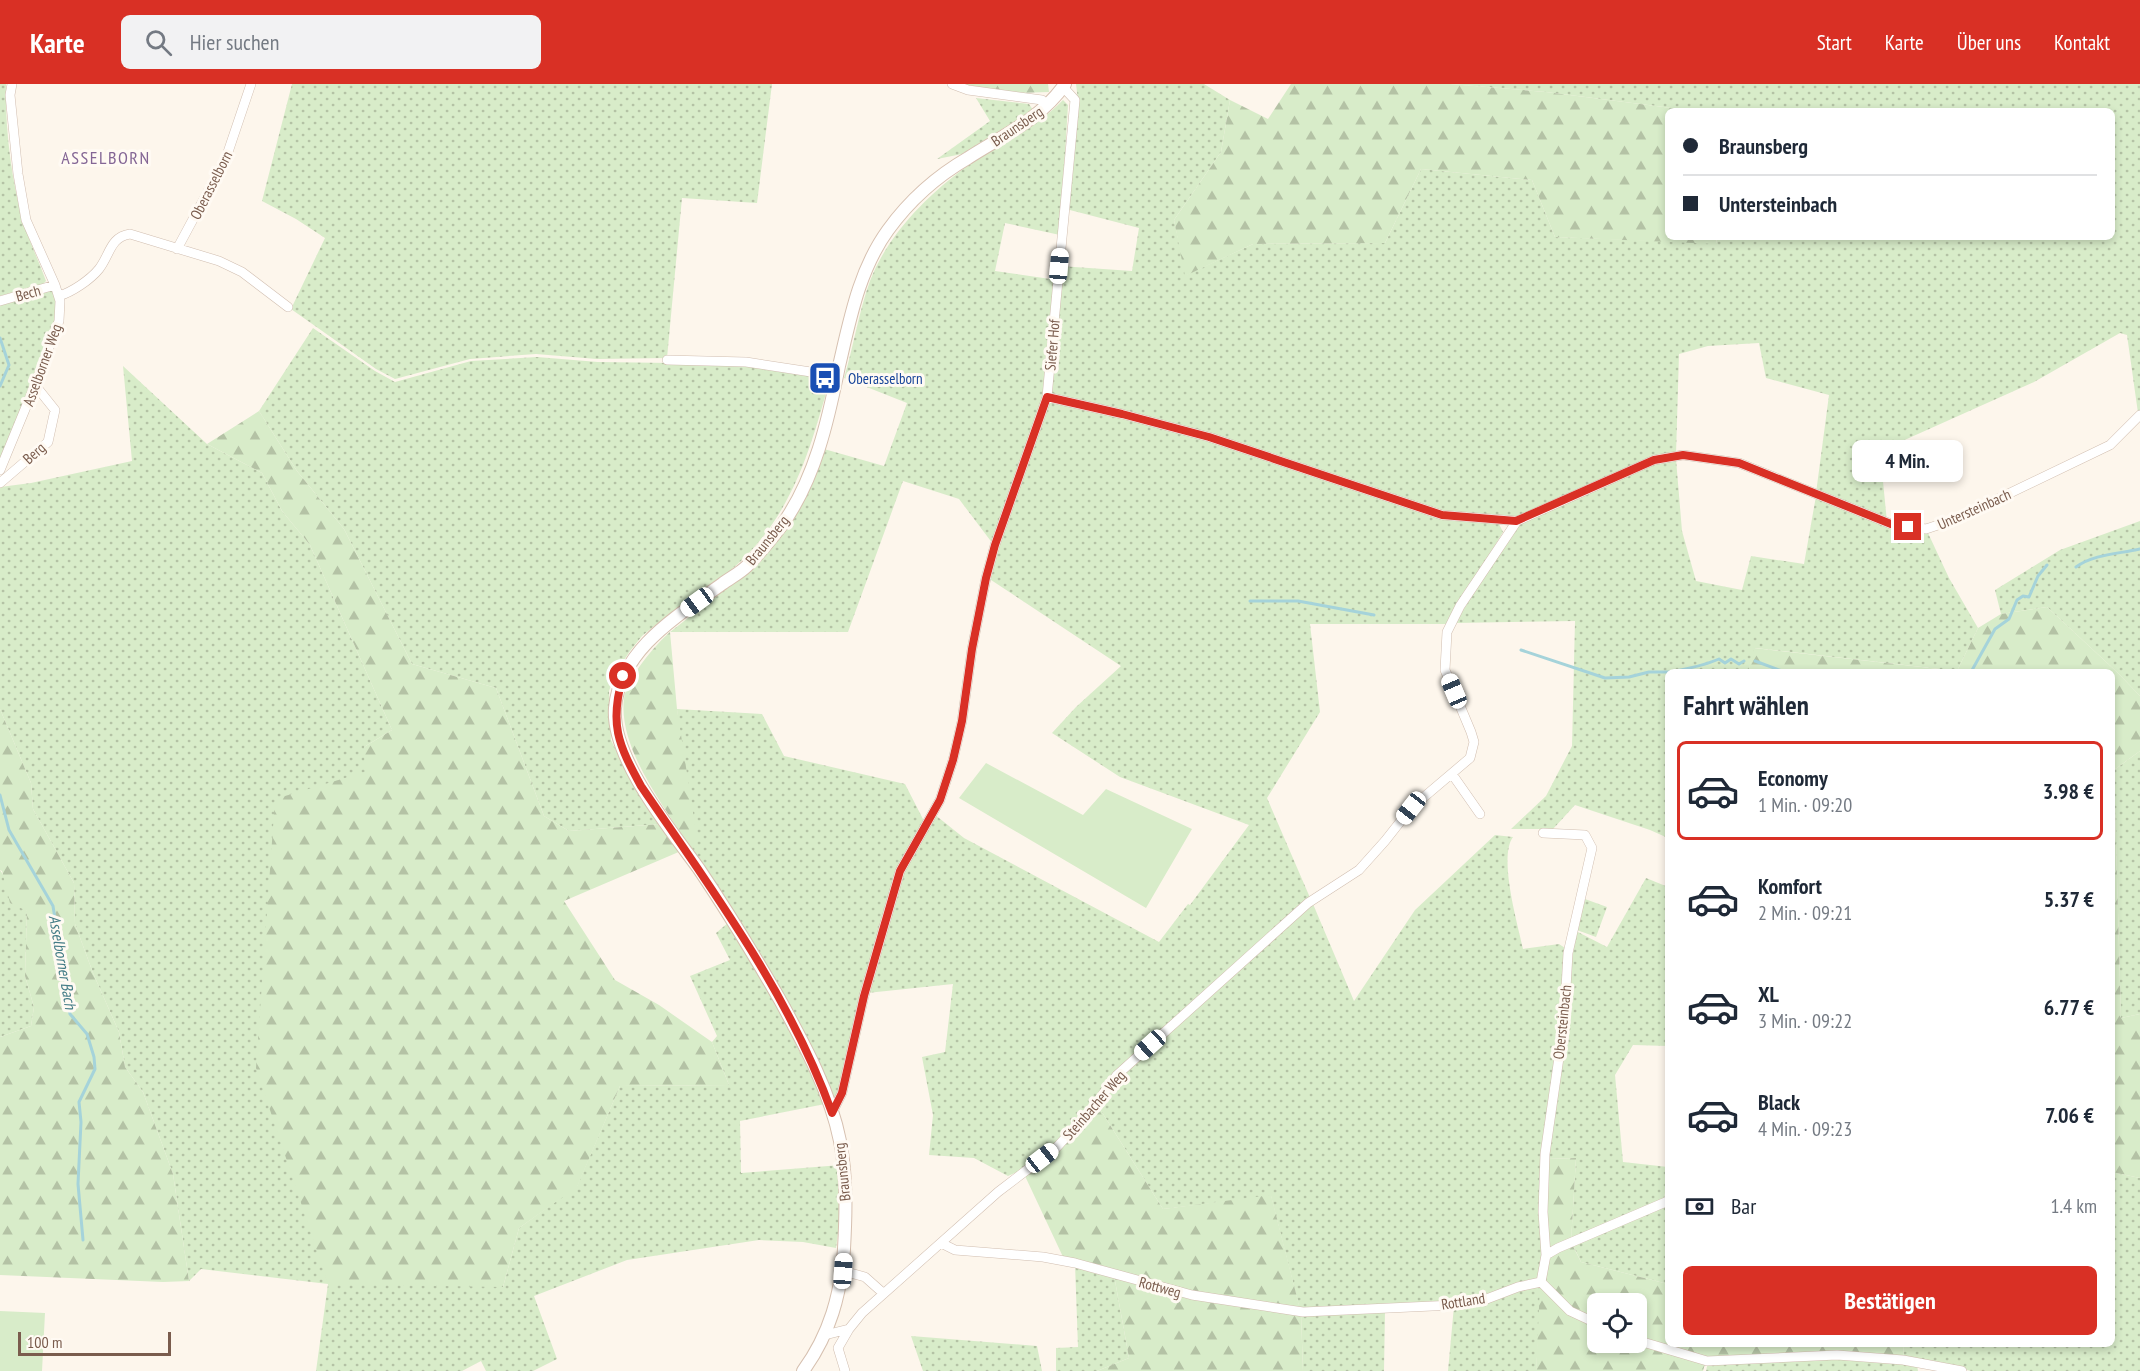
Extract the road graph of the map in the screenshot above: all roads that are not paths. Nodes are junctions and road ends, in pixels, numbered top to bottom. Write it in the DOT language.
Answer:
graph roads {
  1 [pos="12,84"];
  2 [pos="251,84"];
  3 [pos="952,84"];
  4 [pos="1064,86"];
  5 [pos="1047,106"];
  6 [pos="177,249"];
  7 [pos="55,285"];
  8 [pos="59,296"];
  9 [pos="0,301"];
  10 [pos="288,308"];
  11 [pos="667,360"];
  12 [pos="837,376"];
  13 [pos="35,385"];
  14 [pos="1047,397"];
  15 [pos="2140,415"];
  16 [pos="0,470"];
  17 [pos="0,483"];
  18 [pos="1516,521"];
  19 [pos="1452,774"];
  20 [pos="1480,814"];
  21 [pos="1543,832"];
  22 [pos="832,1113"];
  23 [pos="1665,1202"];
  24 [pos="941,1243"];
  25 [pos="1546,1256"];
  26 [pos="843,1271"];
  27 [pos="1541,1282"];
  28 [pos="883,1293"];
  29 [pos="1383,1309"];
  30 [pos="1587,1319"];
  31 [pos="849,1329"];
  32 [pos="825,1335"];
  33 [pos="1647,1343"];
  34 [pos="803,1371"];
  35 [pos="845,1371"];
  36 [pos="1962,1371"];
  1 -- 7 [label="street, Asselborner Weg"];
  2 -- 6 [label="street, Oberasselborn"];
  3 -- 5 [label="street"];
  4 -- 5 [label="main road, Braunsberg"];
  4 -- 14 [label="street, Siefer Hof"];
  5 -- 12 [label="main road, Braunsberg"];
  6 -- 8 [label="street"];
  6 -- 10 [label="street"];
  7 -- 8 [label="street, Asselborner Weg"];
  7 -- 9 [label="street, Bech"];
  8 -- 13 [label="street, Asselborner Weg"];
  11 -- 12 [label="street"];
  12 -- 22 [label="main road, Braunsberg"];
  13 -- 16 [label="street, Asselborner Weg"];
  13 -- 17 [label="street, Berg"];
  14 -- 18 [label="street"];
  14 -- 22 [label="street, Siefer Hof"];
  15 -- 18 [label="street, Untersteinbach"];
  18 -- 19 [label="street"];
  19 -- 20 [label="street"];
  19 -- 24 [label="street, Steinbacher Weg"];
  21 -- 25 [label="street, Obersteinbach"];
  22 -- 26 [label="main road, Braunsberg"];
  23 -- 25 [label="street"];
  24 -- 28 [label="street, Steinbacher Weg"];
  24 -- 29 [label="street, Rottweg"];
  25 -- 27 [label="street"];
  26 -- 28 [label="street"];
  26 -- 32 [label="main road, Braunsberg"];
  27 -- 29 [label="street, Rottland"];
  27 -- 30 [label="street"];
  28 -- 31 [label="street, Steinbacher Weg"];
  31 -- 32 [label="street"];
  31 -- 35 [label="street"];
  32 -- 34 [label="main road, Braunsberg"];
  33 -- 36 [label="street"];
}
